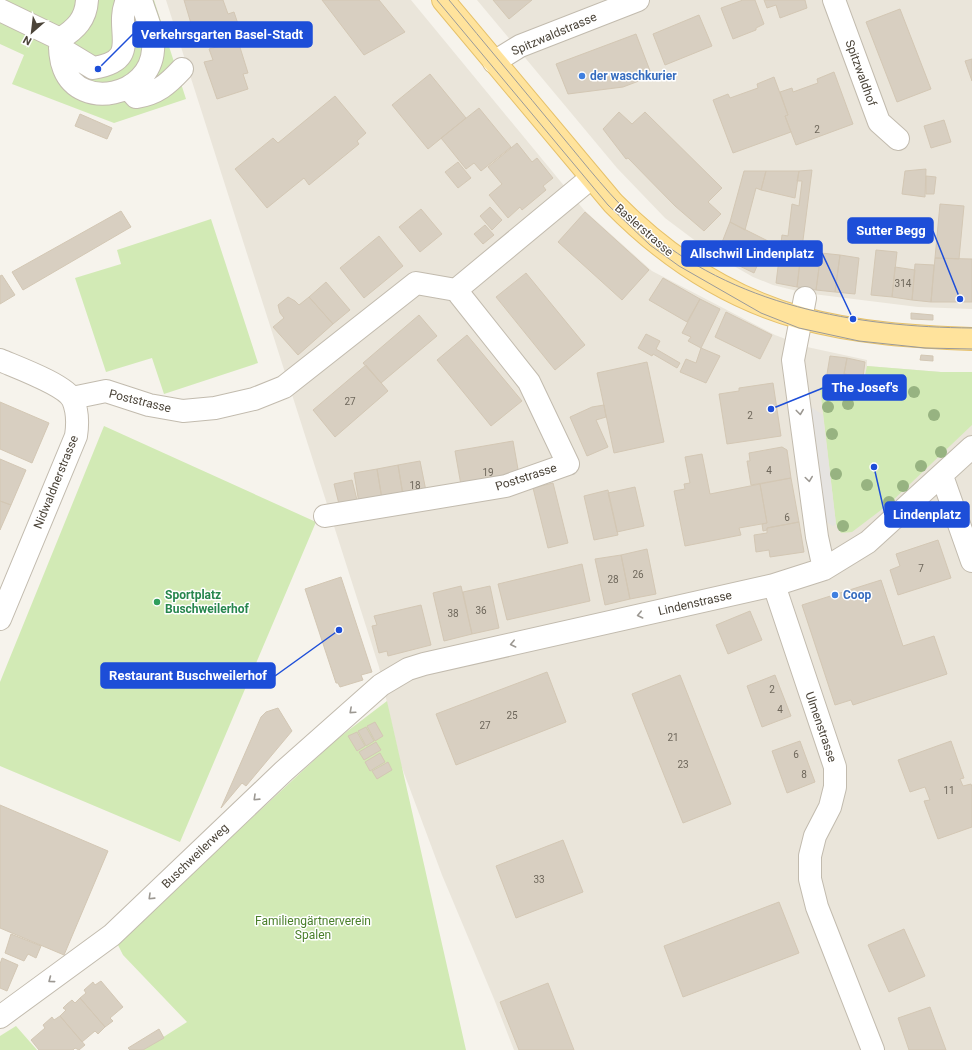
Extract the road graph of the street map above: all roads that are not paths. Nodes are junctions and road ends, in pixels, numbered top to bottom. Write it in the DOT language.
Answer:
graph roads {
  1 [pos="87,0"];
  2 [pos="127,0"];
  3 [pos="140,0"];
  4 [pos="443,0"];
  5 [pos="638,0"];
  6 [pos="834,0"];
  7 [pos="0,10"];
  8 [pos="60,43"];
  9 [pos="494,62"];
  10 [pos="182,69"];
  11 [pos="128,88"];
  12 [pos="898,139"];
  13 [pos="591,178"];
  14 [pos="456,290"];
  15 [pos="803,308"];
  16 [pos="972,338"];
  17 [pos="0,360"];
  18 [pos="72,398"];
  19 [pos="972,447"];
  20 [pos="942,476"];
  21 [pos="325,516"];
  22 [pos="972,561"];
  23 [pos="824,569"];
  24 [pos="774,585"];
  25 [pos="0,619"];
  26 [pos="381,685"];
  27 [pos="0,1017"];
  28 [pos="873,1050"];
  1 -- 8 [label="street"];
  2 -- 8 [label="street"];
  3 -- 11 [label="street"];
  4 -- 9 [label="main road, Baslerstrasse"];
  5 -- 9 [label="street, Spitzwaldstrasse"];
  6 -- 12 [label="street, Spitzwaldhof"];
  7 -- 8 [label="street"];
  8 -- 11 [label="street"];
  9 -- 13 [label="main road, Baslerstrasse"];
  10 -- 11 [label="street"];
  13 -- 14 [label="street"];
  13 -- 15 [label="main road, Baslerstrasse"];
  14 -- 18 [label="street, Poststrasse"];
  14 -- 21 [label="street, Poststrasse"];
  15 -- 16 [label="main road, Baslerstrasse"];
  15 -- 23 [label="street, one-way"];
  17 -- 18 [label="street"];
  18 -- 25 [label="street, Nidwaldnerstrasse"];
  19 -- 20 [label="street, Lindenstrasse"];
  20 -- 22 [label="street"];
  20 -- 23 [label="street, Lindenstrasse"];
  23 -- 24 [label="street, Lindenstrasse"];
  24 -- 26 [label="street, Lindenstrasse, one-way"];
  24 -- 28 [label="street, Ulmenstrasse"];
  26 -- 27 [label="street, Buschweilerweg, one-way"];
}
